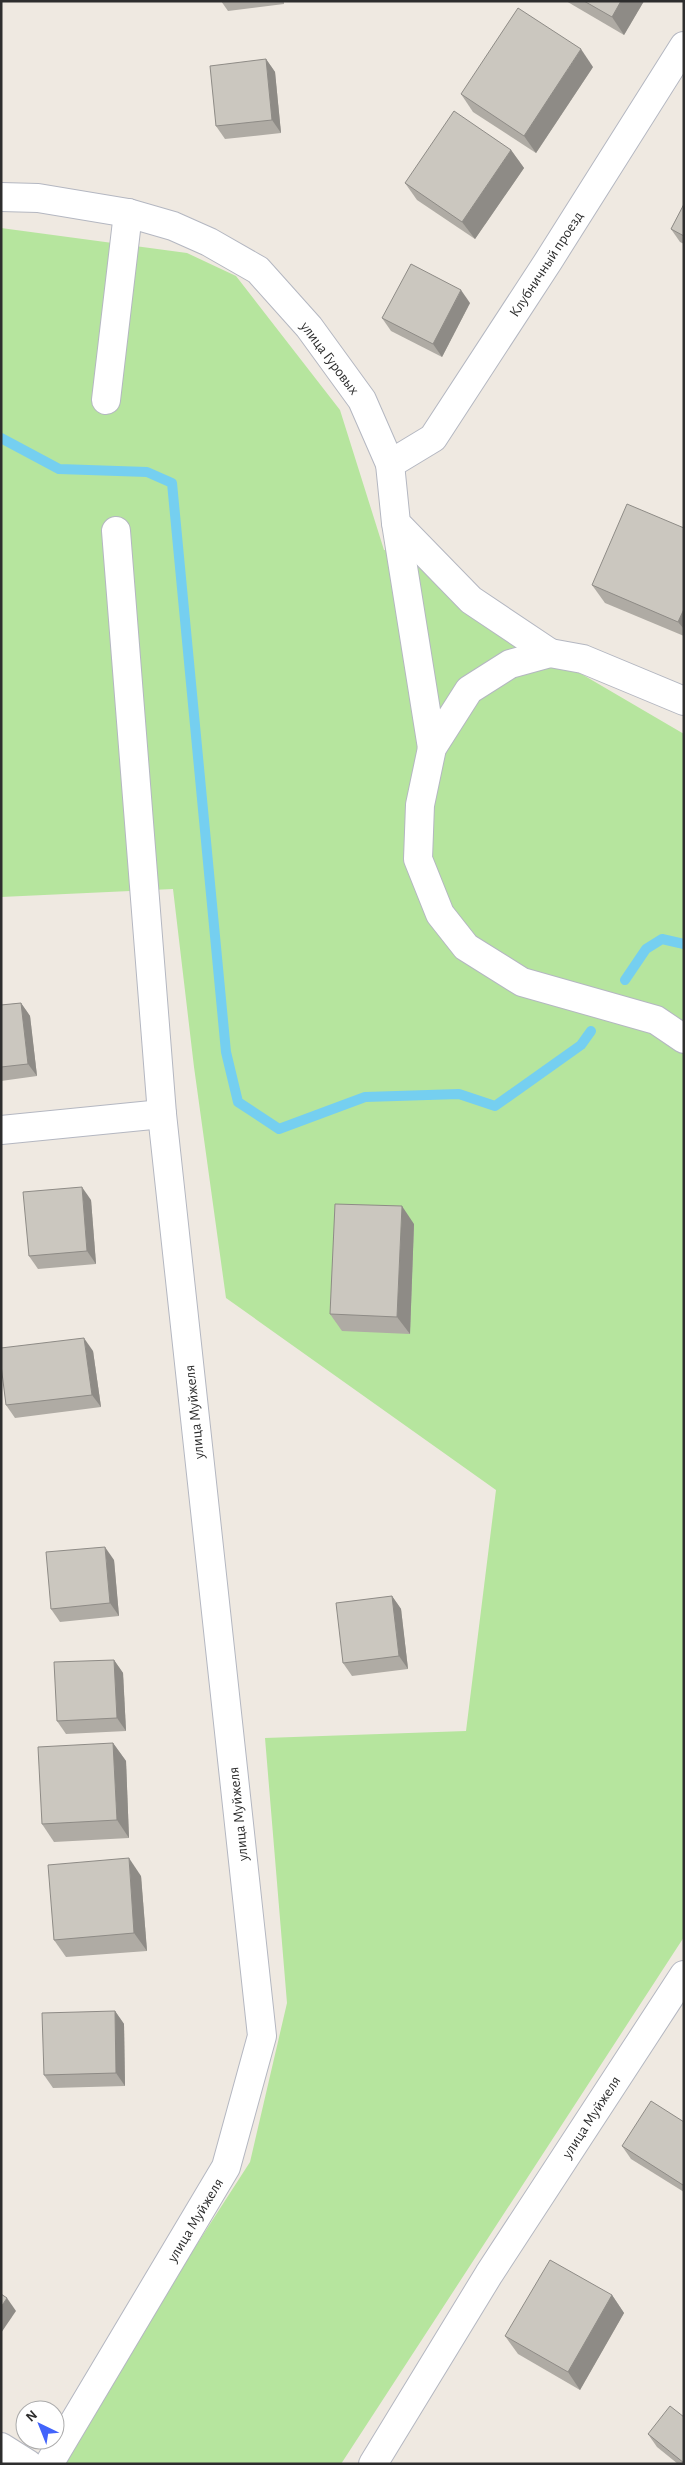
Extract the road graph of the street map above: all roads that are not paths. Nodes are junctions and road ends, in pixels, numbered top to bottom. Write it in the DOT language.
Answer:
graph roads {
  1 [pos="684,46"];
  2 [pos="1,197"];
  3 [pos="128,213"];
  4 [pos="106,400"];
  5 [pos="390,464"];
  6 [pos="396,523"];
  7 [pos="116,531"];
  8 [pos="550,653"];
  9 [pos="684,701"];
  10 [pos="432,748"];
  11 [pos="684,1039"];
  12 [pos="162,1114"];
  13 [pos="1,1130"];
  14 [pos="684,1975"];
  15 [pos="1,2447"];
  16 [pos="28,2464"];
  17 [pos="49,2464"];
  18 [pos="373,2464"];
  1 -- 5 [label="street, Клубничный проезд"];
  2 -- 3 [label="street, улица Гуровых"];
  3 -- 4 [label="street"];
  3 -- 5 [label="street, улица Гуровых"];
  5 -- 6 [label="street, улица Гуровых"];
  6 -- 8 [label="street"];
  6 -- 10 [label="street, улица Гуровых"];
  7 -- 12 [label="street, улица Муйжеля"];
  8 -- 9 [label="street"];
  8 -- 10 [label="street"];
  10 -- 11 [label="street"];
  12 -- 13 [label="street"];
  12 -- 17 [label="street, улица Муйжеля"];
  14 -- 18 [label="street, улица Муйжеля"];
  15 -- 16 [label="street"];
}
